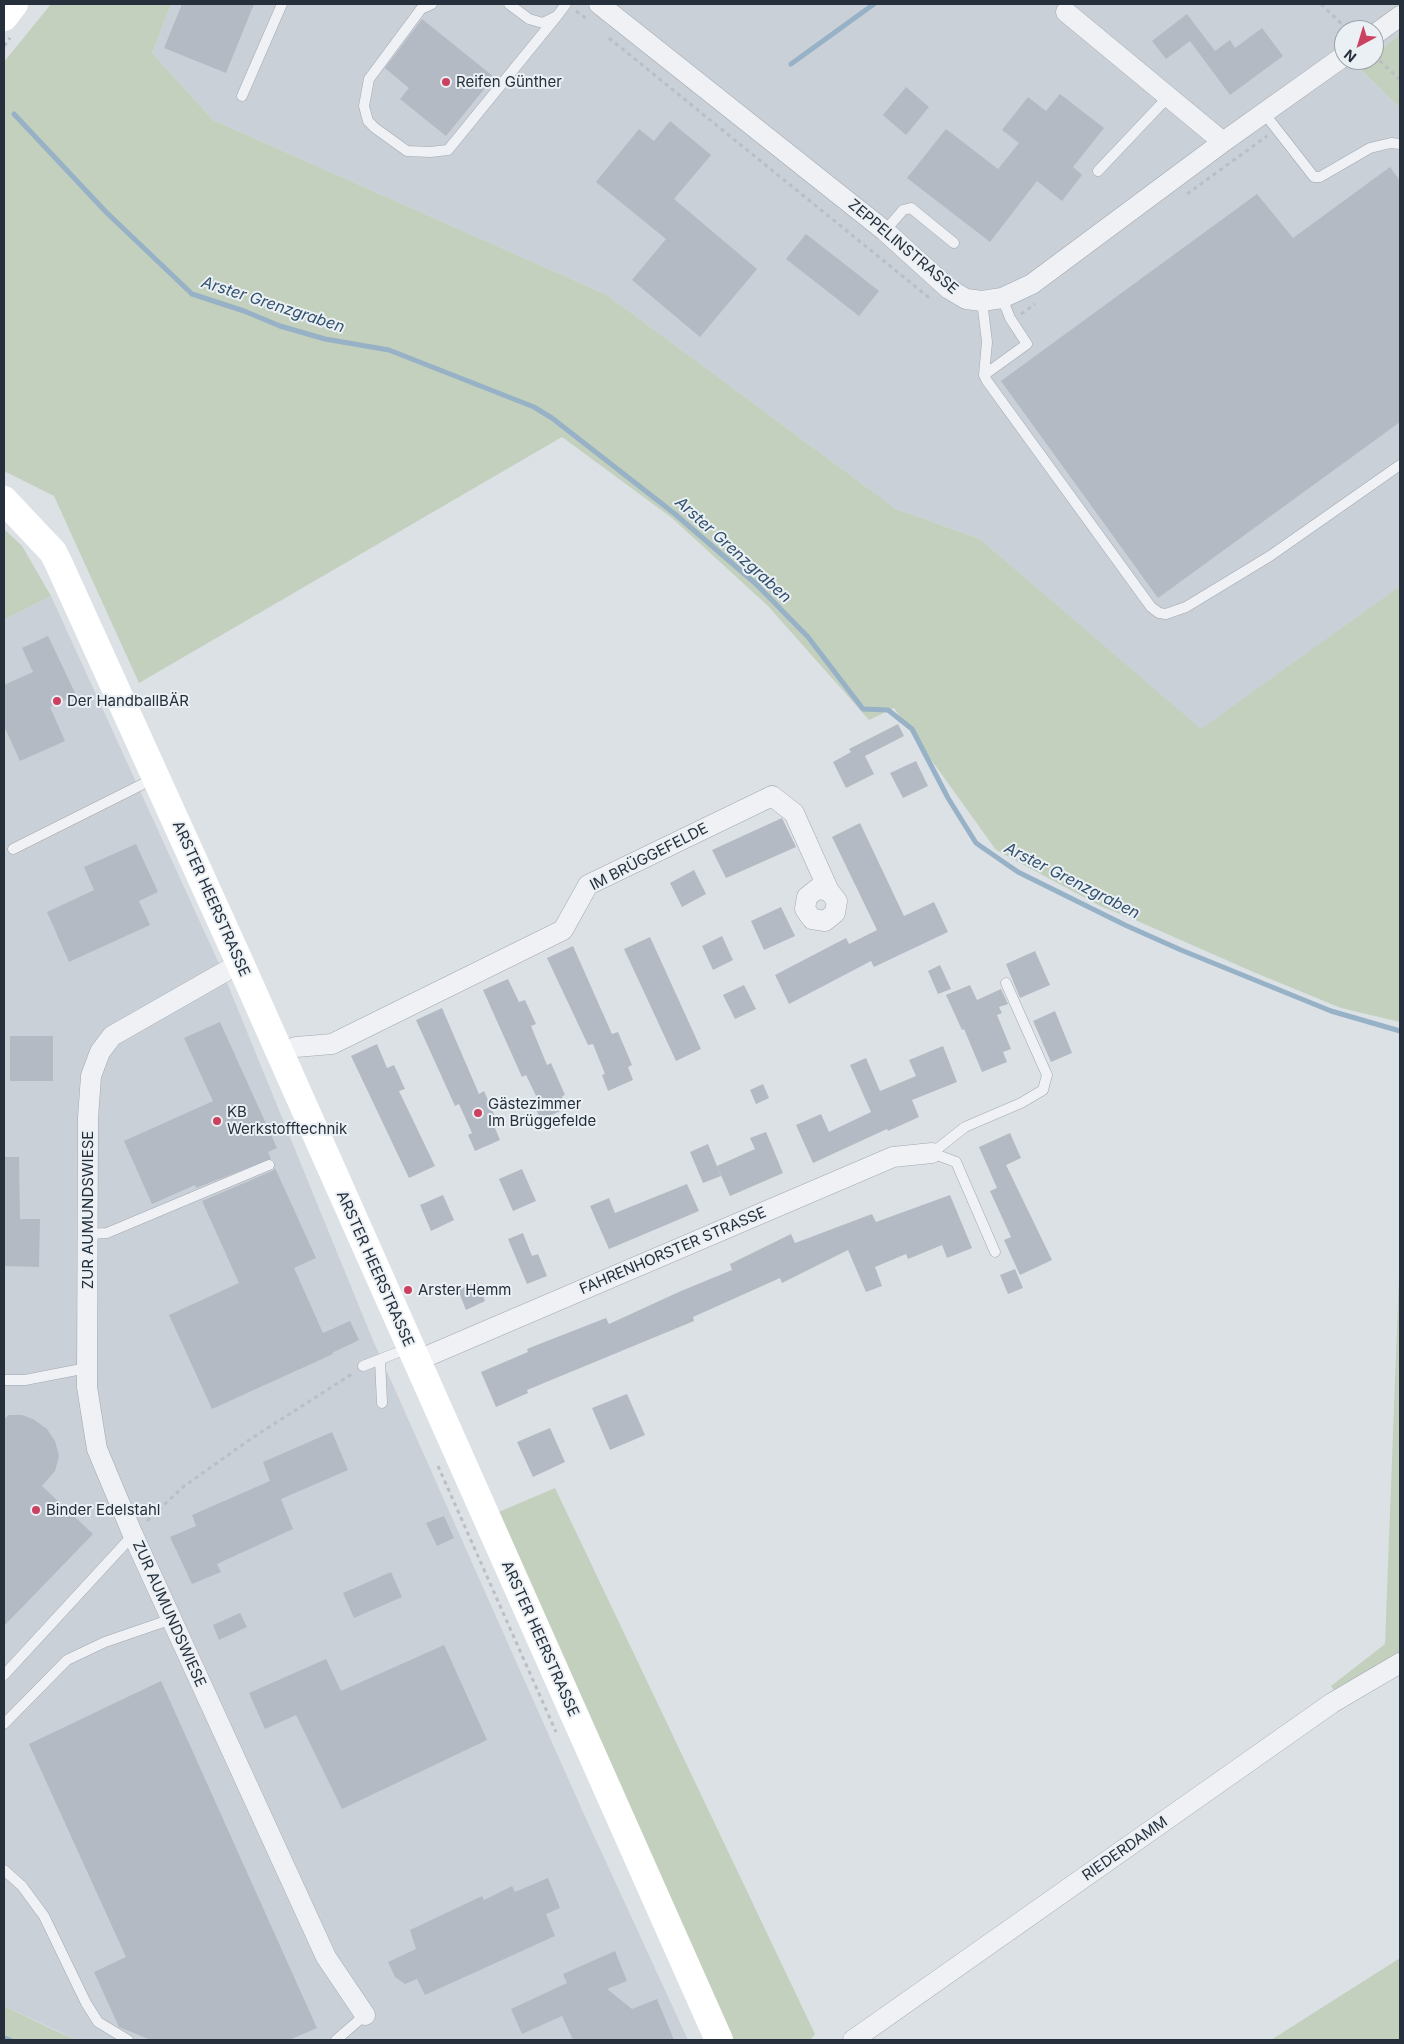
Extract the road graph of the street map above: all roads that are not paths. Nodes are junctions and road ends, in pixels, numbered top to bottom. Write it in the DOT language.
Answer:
graph roads {
  1 [pos="14,4"];
  2 [pos="282,4"];
  3 [pos="432,4"];
  4 [pos="509,4"];
  5 [pos="566,4"];
  6 [pos="599,4"];
  7 [pos="1066,12"];
  8 [pos="557,16"];
  9 [pos="1400,16"];
  10 [pos="4,17"];
  11 [pos="1384,28"];
  12 [pos="1334,65"];
  13 [pos="242,96"];
  14 [pos="1168,97"];
  15 [pos="1270,121"];
  16 [pos="1223,142"];
  17 [pos="1400,144"];
  18 [pos="1098,172"];
  19 [pos="885,231"];
  20 [pos="954,243"];
  21 [pos="1002,298"];
  22 [pos="982,302"];
  23 [pos="984,375"];
  24 [pos="1400,465"];
  25 [pos="7,505"];
  26 [pos="156,778"];
  27 [pos="13,850"];
  28 [pos="829,891"];
  29 [pos="240,963"];
  30 [pos="1006,982"];
  31 [pos="279,1053"];
  32 [pos="932,1153"];
  33 [pos="269,1165"];
  34 [pos="88,1234"];
  35 [pos="995,1252"];
  36 [pos="413,1354"];
  37 [pos="380,1360"];
  38 [pos="364,1366"];
  39 [pos="87,1368"];
  40 [pos="4,1380"];
  41 [pos="382,1402"];
  42 [pos="133,1535"];
  43 [pos="172,1619"];
  44 [pos="1400,1663"];
  45 [pos="4,1675"];
  46 [pos="4,1724"];
  47 [pos="4,1870"];
  48 [pos="365,2015"];
  49 [pos="128,2040"];
  50 [pos="336,2040"];
  51 [pos="719,2040"];
  52 [pos="853,2040"];
  1 -- 10 [label="street"];
  2 -- 13 [label="lane"];
  3 -- 8 [label="lane"];
  4 -- 8 [label="lane"];
  5 -- 8 [label="lane"];
  6 -- 19 [label="street, ZEPPELINSTRASSE"];
  7 -- 14 [label="street"];
  9 -- 11 [label="street"];
  12 -- 15 [label="street"];
  14 -- 16 [label="street"];
  14 -- 18 [label="lane"];
  15 -- 16 [label="street"];
  15 -- 17 [label="lane"];
  16 -- 21 [label="street"];
  19 -- 20 [label="lane"];
  19 -- 22 [label="street, ZEPPELINSTRASSE"];
  21 -- 22 [label="street"];
  21 -- 23 [label="lane"];
  22 -- 23 [label="lane"];
  23 -- 24 [label="lane"];
  25 -- 26 [label="street, ARSTER HEERSTRASSE"];
  26 -- 27 [label="lane"];
  26 -- 29 [label="street, ARSTER HEERSTRASSE"];
  28 -- 31 [label="street, IM BRÜGGEFELDE"];
  29 -- 31 [label="street, ARSTER HEERSTRASSE"];
  29 -- 34 [label="street, ZUR AUMUNDSWIESE"];
  30 -- 32 [label="lane"];
  31 -- 36 [label="street, ARSTER HEERSTRASSE"];
  32 -- 35 [label="lane"];
  32 -- 36 [label="street, FAHRENHORSTER STRASSE"];
  33 -- 34 [label="lane"];
  34 -- 39 [label="street, ZUR AUMUNDSWIESE"];
  36 -- 37 [label="lane"];
  36 -- 51 [label="street, ARSTER HEERSTRASSE"];
  37 -- 38 [label="lane"];
  37 -- 41 [label="lane"];
  39 -- 40 [label="lane"];
  39 -- 42 [label="street, ZUR AUMUNDSWIESE"];
  42 -- 43 [label="street, ZUR AUMUNDSWIESE"];
  42 -- 45 [label="lane"];
  43 -- 46 [label="lane"];
  43 -- 48 [label="street, ZUR AUMUNDSWIESE"];
  44 -- 52 [label="street, RIEDERDAMM"];
  47 -- 49 [label="lane"];
  48 -- 50 [label="lane"];
}
